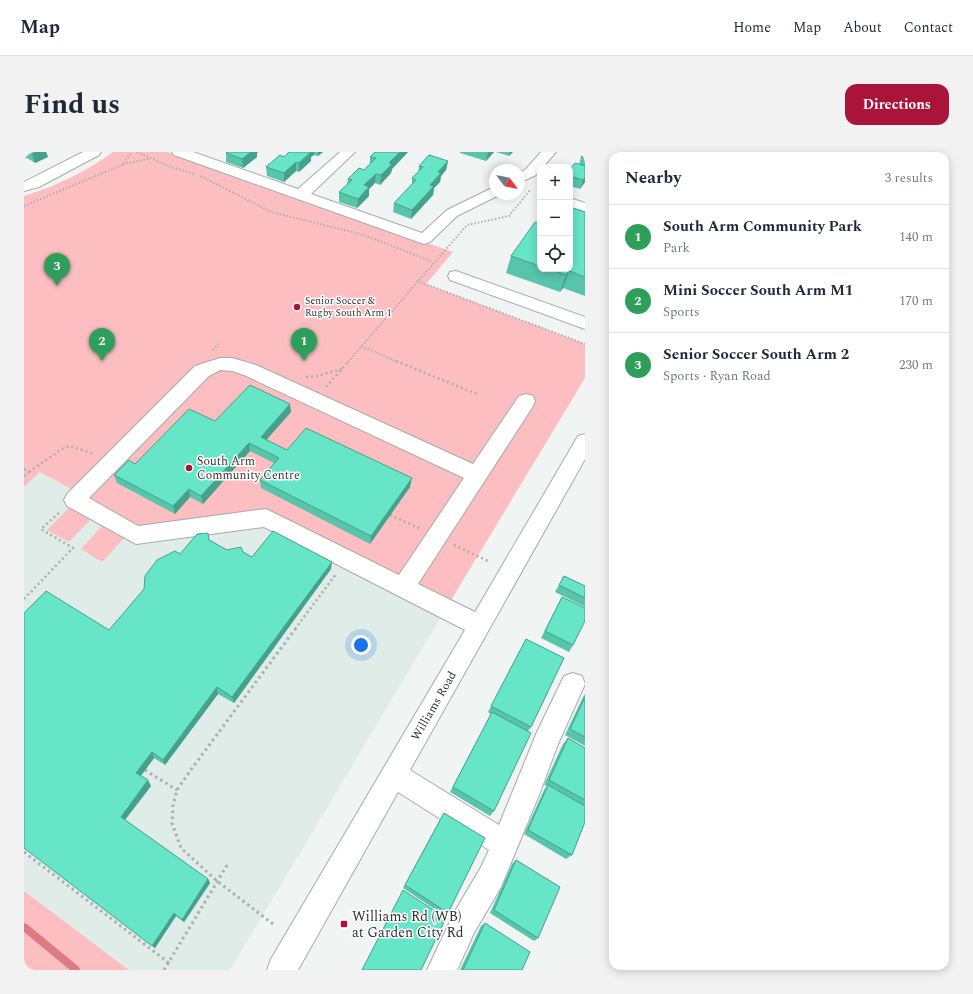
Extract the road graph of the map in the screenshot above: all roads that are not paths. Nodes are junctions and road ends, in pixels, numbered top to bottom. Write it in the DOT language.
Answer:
graph roads {
  1 [pos="94,152"];
  2 [pos="179,152"];
  3 [pos="348,152"];
  4 [pos="549,152"];
  5 [pos="199,155"];
  6 [pos="525,176"];
  7 [pos="24,187"];
  8 [pos="301,195"];
  9 [pos="489,195"];
  10 [pos="573,204"];
  11 [pos="585,208"];
  12 [pos="456,276"];
  13 [pos="585,323"];
  14 [pos="526,401"];
  15 [pos="585,441"];
  16 [pos="477,475"];
  17 [pos="403,588"];
  18 [pos="480,626"];
  19 [pos="573,684"];
  20 [pos="394,776"];
  21 [pos="505,844"];
  22 [pos="282,970"];
  23 [pos="442,970"];
  1 -- 7 [label="street"];
  2 -- 5 [label="street"];
  3 -- 8 [label="street"];
  4 -- 6 [label="street"];
  5 -- 8 [label="street"];
  8 -- 9 [label="street"];
  10 -- 11 [label="street"];
  12 -- 13 [label="street"];
  14 -- 16 [label="street"];
  15 -- 18 [label="street, Williams Road"];
  16 -- 17 [label="street"];
  16 -- 17 [label="street"];
  17 -- 18 [label="street"];
  18 -- 20 [label="street, Williams Road"];
  19 -- 21 [label="street"];
  20 -- 21 [label="street"];
  20 -- 22 [label="street, Williams Road"];
  21 -- 23 [label="street"];
}
